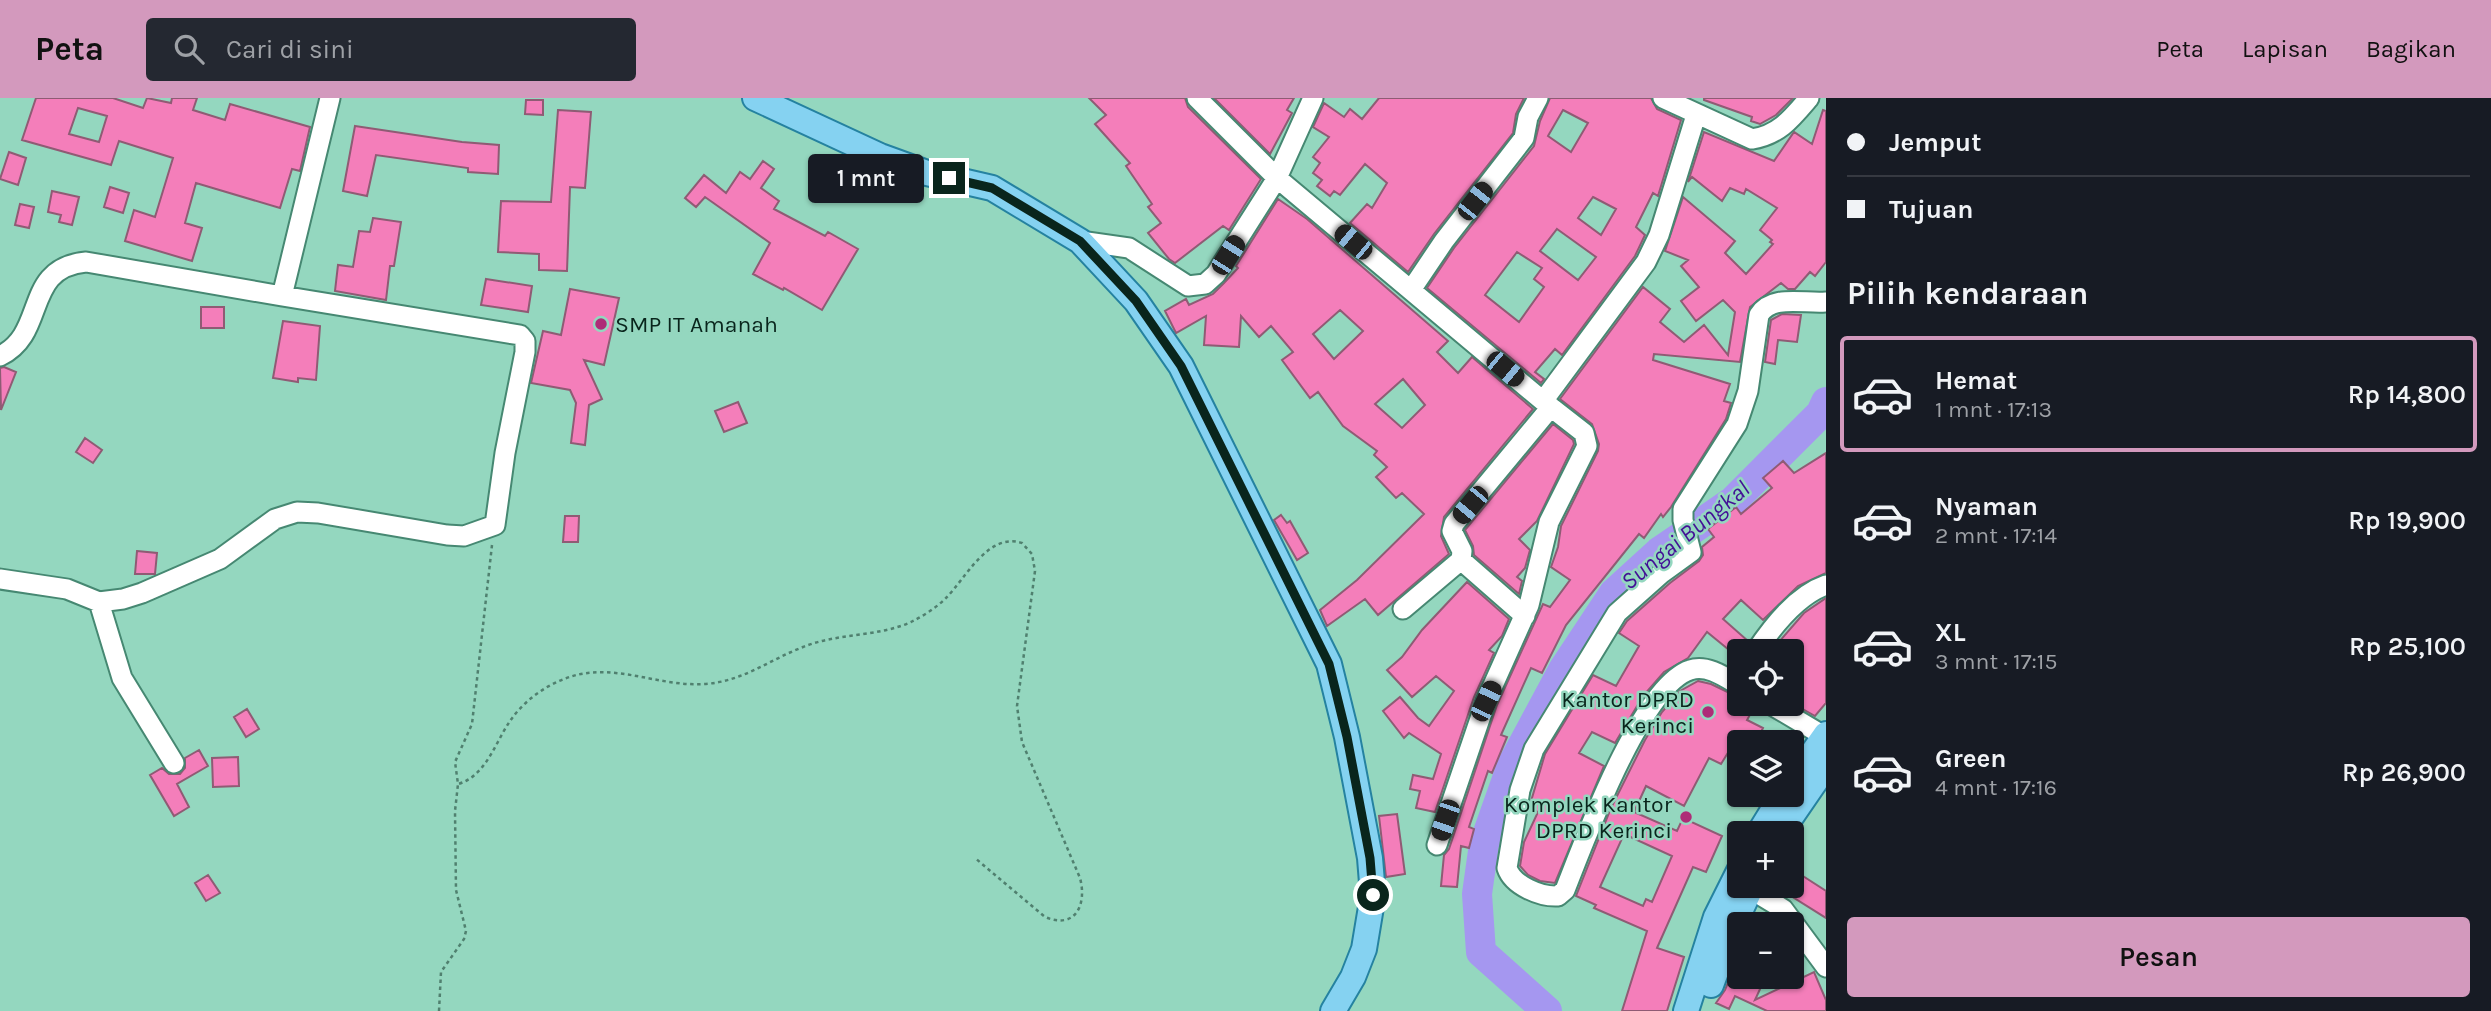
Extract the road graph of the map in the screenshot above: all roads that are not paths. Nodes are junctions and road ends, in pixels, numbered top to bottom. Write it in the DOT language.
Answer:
graph roads {
  1 [pos="330,98"];
  2 [pos="755,98"];
  3 [pos="1197,98"];
  4 [pos="1313,98"];
  5 [pos="1538,98"];
  6 [pos="1663,98"];
  7 [pos="1809,98"];
  8 [pos="1696,115"];
  9 [pos="1277,178"];
  10 [pos="1080,241"];
  11 [pos="1411,290"];
  12 [pos="282,296"];
  13 [pos="1826,302"];
  14 [pos="0,356"];
  15 [pos="1547,404"];
  16 [pos="1461,560"];
  17 [pos="0,579"];
  18 [pos="1826,585"];
  19 [pos="99,602"];
  20 [pos="1402,609"];
  21 [pos="1525,616"];
  22 [pos="1764,639"];
  23 [pos="1727,677"];
  24 [pos="1791,716"];
  25 [pos="1825,735"];
  26 [pos="174,763"];
  27 [pos="1804,765"];
  28 [pos="1826,765"];
  29 [pos="1777,821"];
  30 [pos="1437,845"];
  31 [pos="1733,898"];
  32 [pos="1742,898"];
  33 [pos="1769,898"];
  34 [pos="1826,967"];
  35 [pos="1333,1011"];
  36 [pos="1686,1011"];
  37 [pos="1703,1011"];
  1 -- 12 [label="street"];
  2 -- 10 [label="main road"];
  3 -- 9 [label="street"];
  4 -- 9 [label="street"];
  5 -- 11 [label="street"];
  6 -- 8 [label="street"];
  7 -- 8 [label="street"];
  8 -- 15 [label="street"];
  9 -- 10 [label="street"];
  9 -- 11 [label="street"];
  10 -- 35 [label="main road"];
  11 -- 15 [label="street"];
  12 -- 14 [label="street"];
  12 -- 19 [label="street"];
  13 -- 23 [label="street"];
  15 -- 16 [label="street"];
  15 -- 21 [label="street"];
  16 -- 20 [label="street"];
  16 -- 21 [label="street"];
  17 -- 19 [label="street"];
  18 -- 22 [label="street"];
  19 -- 26 [label="street"];
  21 -- 30 [label="street"];
  24 -- 25 [label="street"];
  25 -- 27 [label="main road"];
  28 -- 29 [label="main road"];
  31 -- 36 [label="main road"];
  32 -- 37 [label="main road"];
  33 -- 34 [label="street"];
}
